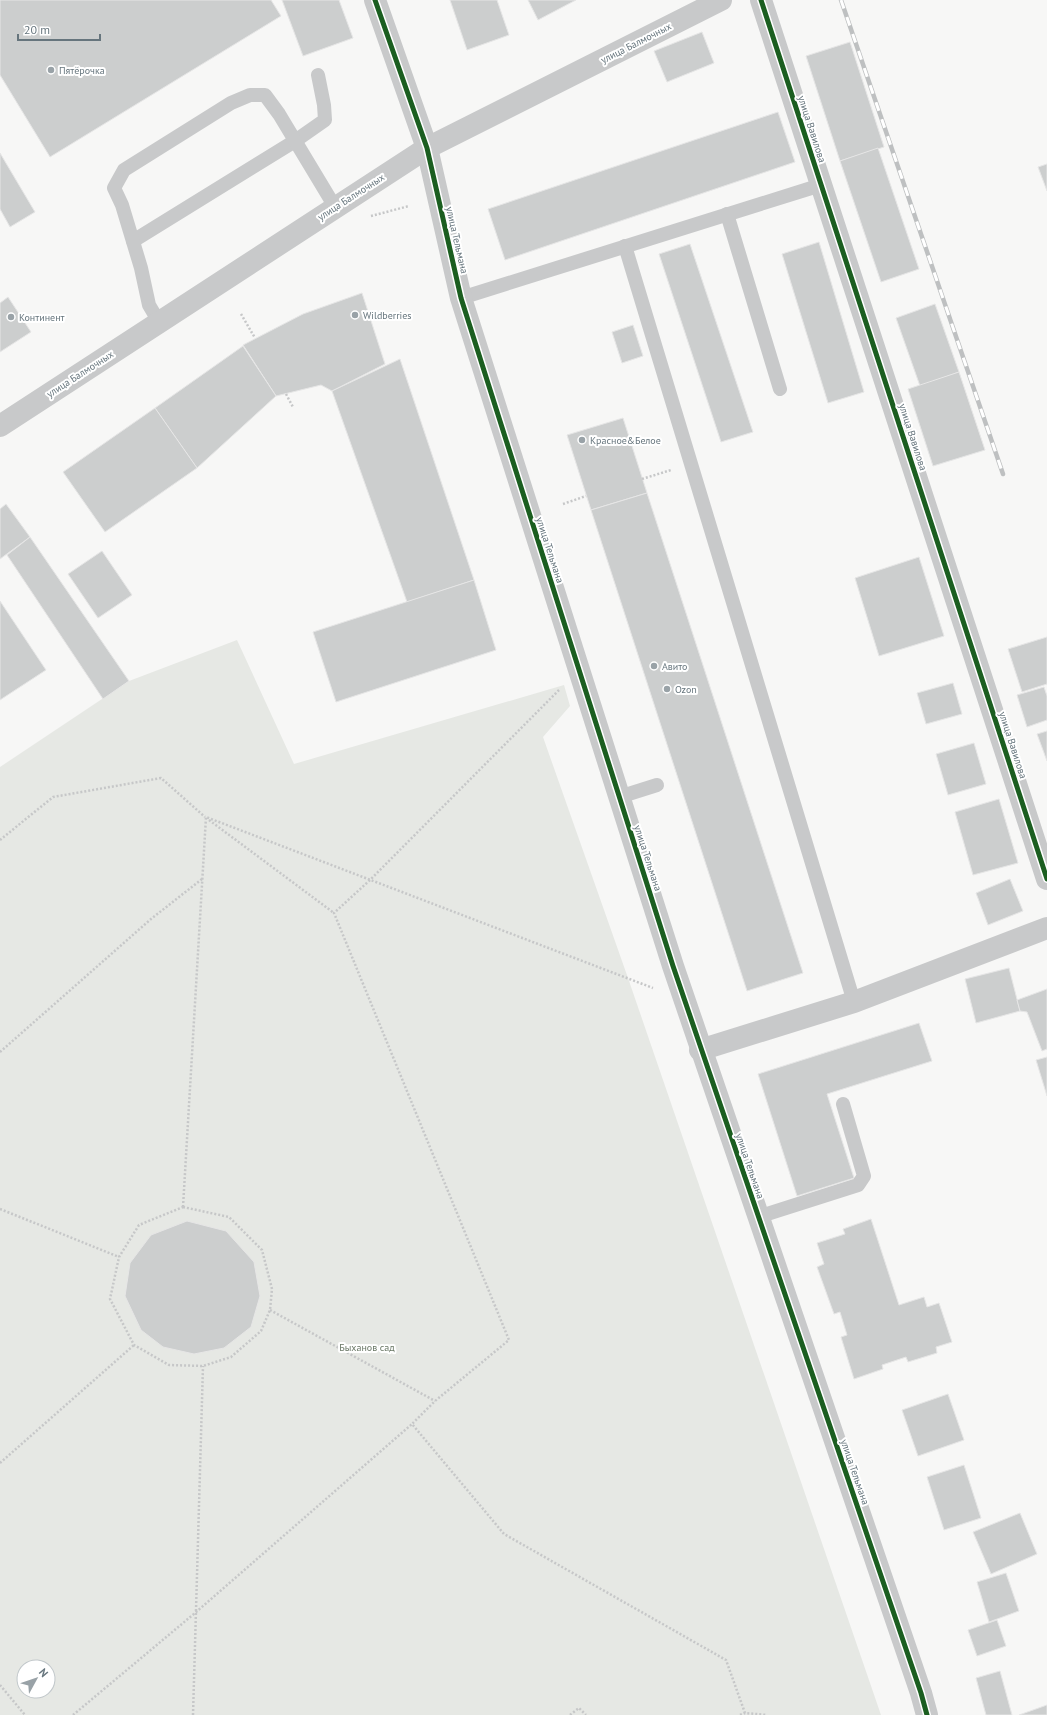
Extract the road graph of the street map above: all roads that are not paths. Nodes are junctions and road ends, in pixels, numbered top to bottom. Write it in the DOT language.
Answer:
graph roads {
  1 [pos="375,0"];
  2 [pos="721,0"];
  3 [pos="761,0"];
  4 [pos="318,75"];
  5 [pos="295,141"];
  6 [pos="427,148"];
  7 [pos="821,185"];
  8 [pos="335,208"];
  9 [pos="727,214"];
  10 [pos="133,241"];
  11 [pos="625,246"];
  12 [pos="461,298"];
  13 [pos="159,322"];
  14 [pos="780,389"];
  15 [pos="0,426"];
  16 [pos="657,785"];
  17 [pos="619,797"];
  18 [pos="1047,879"];
  19 [pos="1047,928"];
  20 [pos="854,1002"];
  21 [pos="700,1050"];
  22 [pos="843,1104"];
  23 [pos="758,1217"];
  24 [pos="927,1715"];
  1 -- 6 [label="street, улица Тельмана"];
  2 -- 6 [label="street, улица Балмочных"];
  3 -- 7 [label="street, улица Вавилова"];
  4 -- 5 [label="lane"];
  5 -- 8 [label="lane"];
  5 -- 10 [label="lane"];
  5 -- 10 [label="lane"];
  6 -- 8 [label="street, улица Балмочных"];
  6 -- 12 [label="street, улица Тельмана"];
  7 -- 9 [label="lane"];
  7 -- 18 [label="street, улица Вавилова"];
  8 -- 13 [label="street, улица Балмочных"];
  9 -- 11 [label="lane"];
  9 -- 14 [label="lane"];
  10 -- 13 [label="lane"];
  11 -- 12 [label="lane"];
  11 -- 20 [label="lane"];
  12 -- 17 [label="street, улица Тельмана"];
  13 -- 15 [label="street, улица Балмочных"];
  16 -- 17 [label="lane"];
  17 -- 21 [label="street, улица Тельмана"];
  19 -- 20 [label="street"];
  20 -- 21 [label="street"];
  21 -- 23 [label="street, улица Тельмана"];
  22 -- 23 [label="lane"];
  23 -- 24 [label="street, улица Тельмана"];
}
